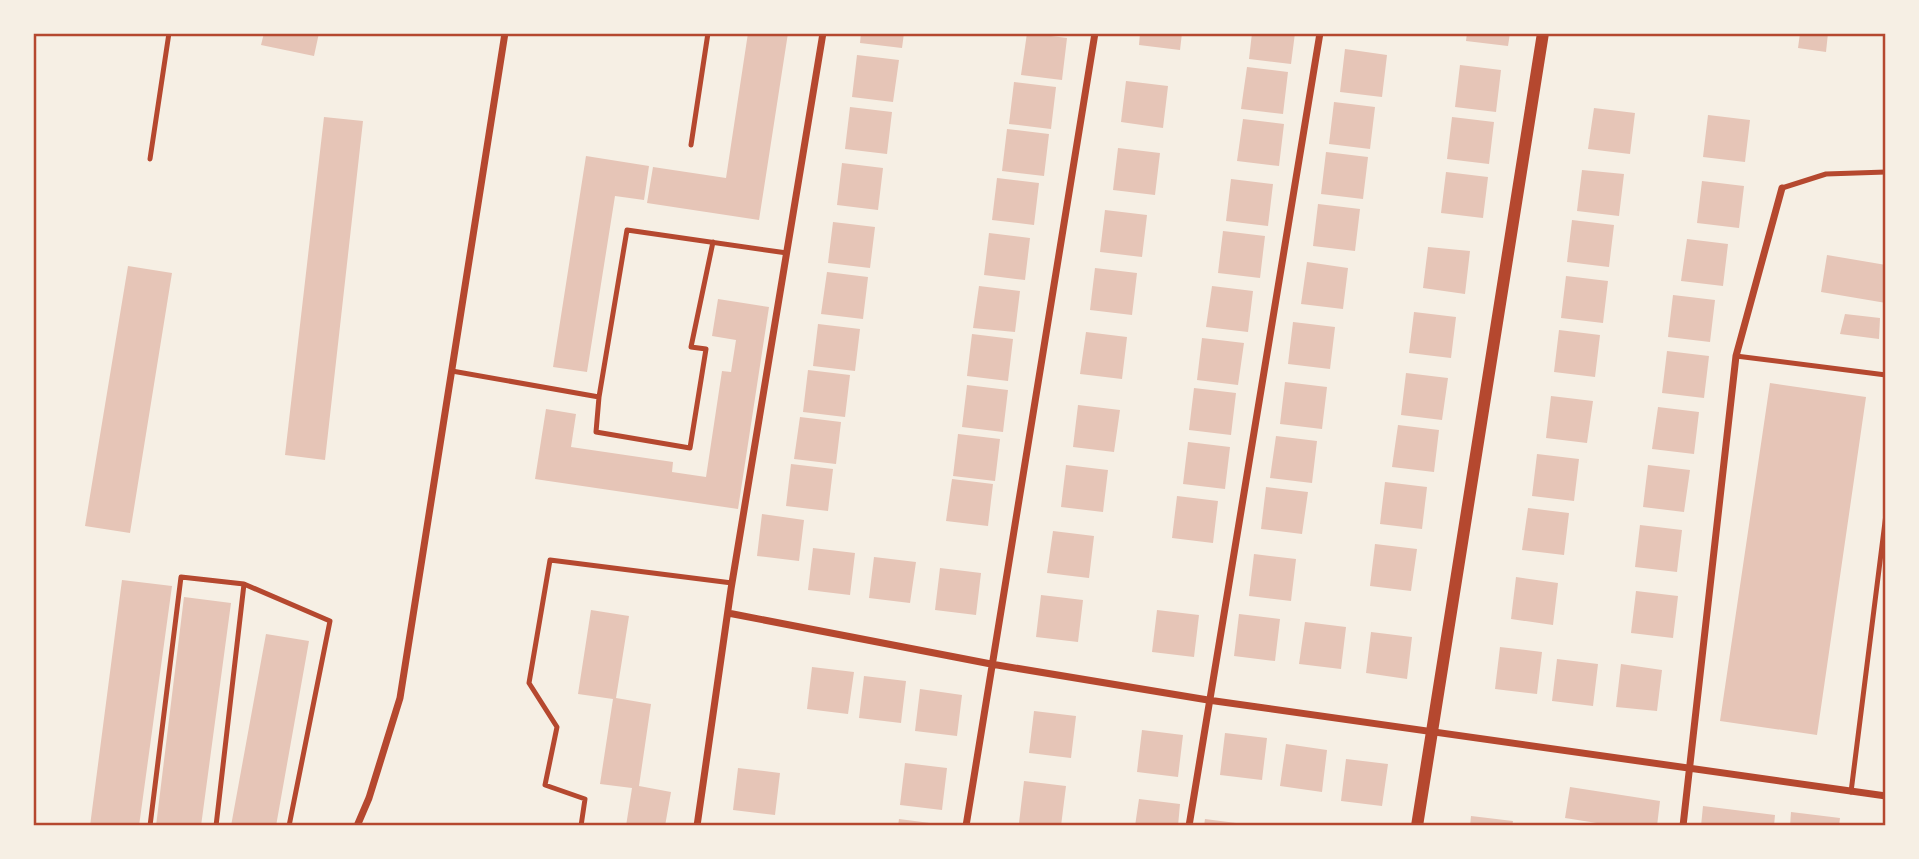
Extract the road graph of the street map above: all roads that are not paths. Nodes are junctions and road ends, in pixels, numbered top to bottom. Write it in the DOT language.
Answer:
graph roads {
  1 [pos="169,33"];
  2 [pos="505,33"];
  3 [pos="708,33"];
  4 [pos="823,33"];
  5 [pos="1095,33"];
  6 [pos="1320,33"];
  7 [pos="1543,33"];
  8 [pos="691,145"];
  9 [pos="150,159"];
  10 [pos="1886,172"];
  11 [pos="1782,188"];
  12 [pos="713,243"];
  13 [pos="786,253"];
  14 [pos="1736,356"];
  15 [pos="452,371"];
  16 [pos="1886,375"];
  17 [pos="599,397"];
  18 [pos="1886,514"];
  19 [pos="732,583"];
  20 [pos="244,584"];
  21 [pos="728,613"];
  22 [pos="991,664"];
  23 [pos="1208,700"];
  24 [pos="1432,733"];
  25 [pos="1688,766"];
  26 [pos="1851,792"];
  27 [pos="1886,796"];
  28 [pos="150,826"];
  29 [pos="216,826"];
  30 [pos="289,826"];
  31 [pos="357,826"];
  32 [pos="581,826"];
  33 [pos="697,826"];
  34 [pos="966,826"];
  35 [pos="1189,826"];
  36 [pos="1417,826"];
  37 [pos="1683,826"];
  1 -- 9 [label="lane"];
  2 -- 15 [label="street"];
  3 -- 8 [label="lane"];
  4 -- 13 [label="street"];
  5 -- 22 [label="street"];
  6 -- 23 [label="street"];
  7 -- 24 [label="street"];
  10 -- 11 [label="lane"];
  11 -- 14 [label="street"];
  12 -- 13 [label="lane"];
  12 -- 17 [label="lane"];
  12 -- 17 [label="lane"];
  13 -- 19 [label="street"];
  14 -- 16 [label="lane"];
  14 -- 25 [label="street"];
  15 -- 17 [label="lane"];
  15 -- 31 [label="street"];
  18 -- 26 [label="lane"];
  19 -- 21 [label="street"];
  19 -- 32 [label="lane"];
  20 -- 28 [label="lane"];
  20 -- 29 [label="lane"];
  20 -- 30 [label="lane"];
  21 -- 22 [label="street"];
  21 -- 33 [label="street"];
  22 -- 23 [label="street"];
  22 -- 34 [label="street"];
  23 -- 24 [label="street"];
  23 -- 35 [label="street"];
  24 -- 25 [label="street"];
  24 -- 36 [label="street"];
  25 -- 26 [label="street"];
  25 -- 37 [label="street"];
  26 -- 27 [label="street"];
}
